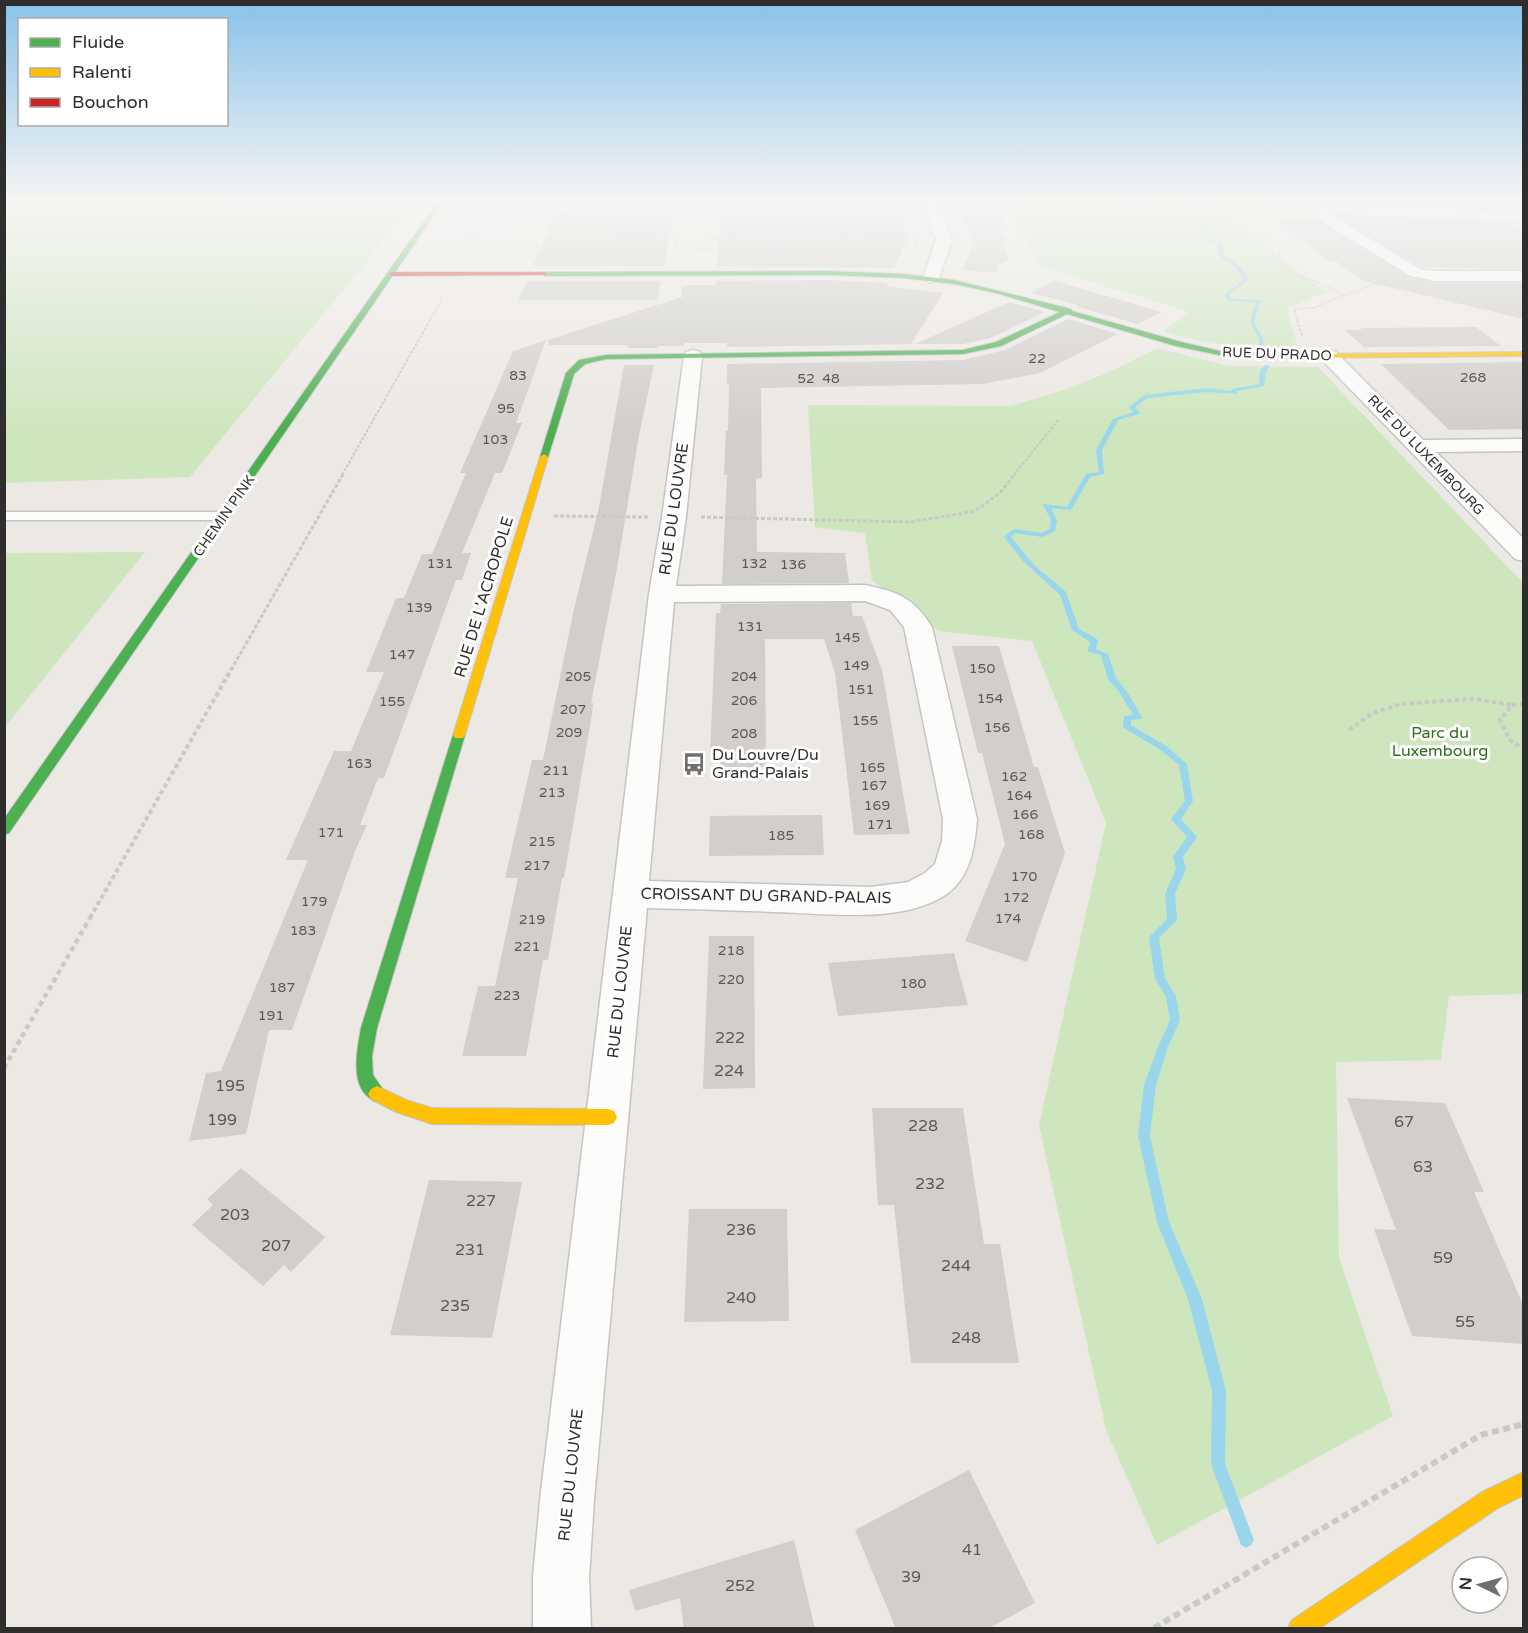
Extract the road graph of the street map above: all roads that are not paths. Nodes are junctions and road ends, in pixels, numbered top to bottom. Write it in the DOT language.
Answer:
graph roads {
  1 [pos="390,277"];
  2 [pos="918,277"];
  3 [pos="931,278"];
  4 [pos="1069,310"];
  5 [pos="1524,354"];
  6 [pos="693,356"];
  7 [pos="1320,356"];
  8 [pos="1524,445"];
  9 [pos="1418,446"];
  10 [pos="4,516"];
  11 [pos="224,516"];
  12 [pos="1524,554"];
  13 [pos="662,594"];
  14 [pos="4,830"];
  15 [pos="630,894"];
  16 [pos="608,1117"];
  17 [pos="1524,1483"];
  18 [pos="562,1629"];
  19 [pos="1300,1629"];
  1 -- 11 [label="street, CHEMIN PINK"];
  2 -- 3 [label="street, RUE DU PRADO"];
  3 -- 4 [label="street, RUE DU PRADO"];
  4 -- 6 [label="street, RUE DE L'ACROPOLE"];
  4 -- 7 [label="street, RUE DU PRADO"];
  5 -- 7 [label="street, RUE DU PRADO"];
  6 -- 13 [label="street, RUE DU LOUVRE"];
  6 -- 16 [label="street, RUE DE L'ACROPOLE"];
  7 -- 9 [label="street, RUE DU LUXEMBOURG"];
  8 -- 9 [label="street"];
  9 -- 12 [label="street, RUE DU LUXEMBOURG"];
  10 -- 11 [label="lane"];
  11 -- 14 [label="street, CHEMIN PINK"];
  13 -- 15 [label="street, RUE DU LOUVRE"];
  13 -- 15 [label="street, CROISSANT DU GRAND-PALAIS"];
  15 -- 16 [label="street, RUE DU LOUVRE"];
  16 -- 18 [label="street, RUE DU LOUVRE"];
  17 -- 19 [label="street"];
}
